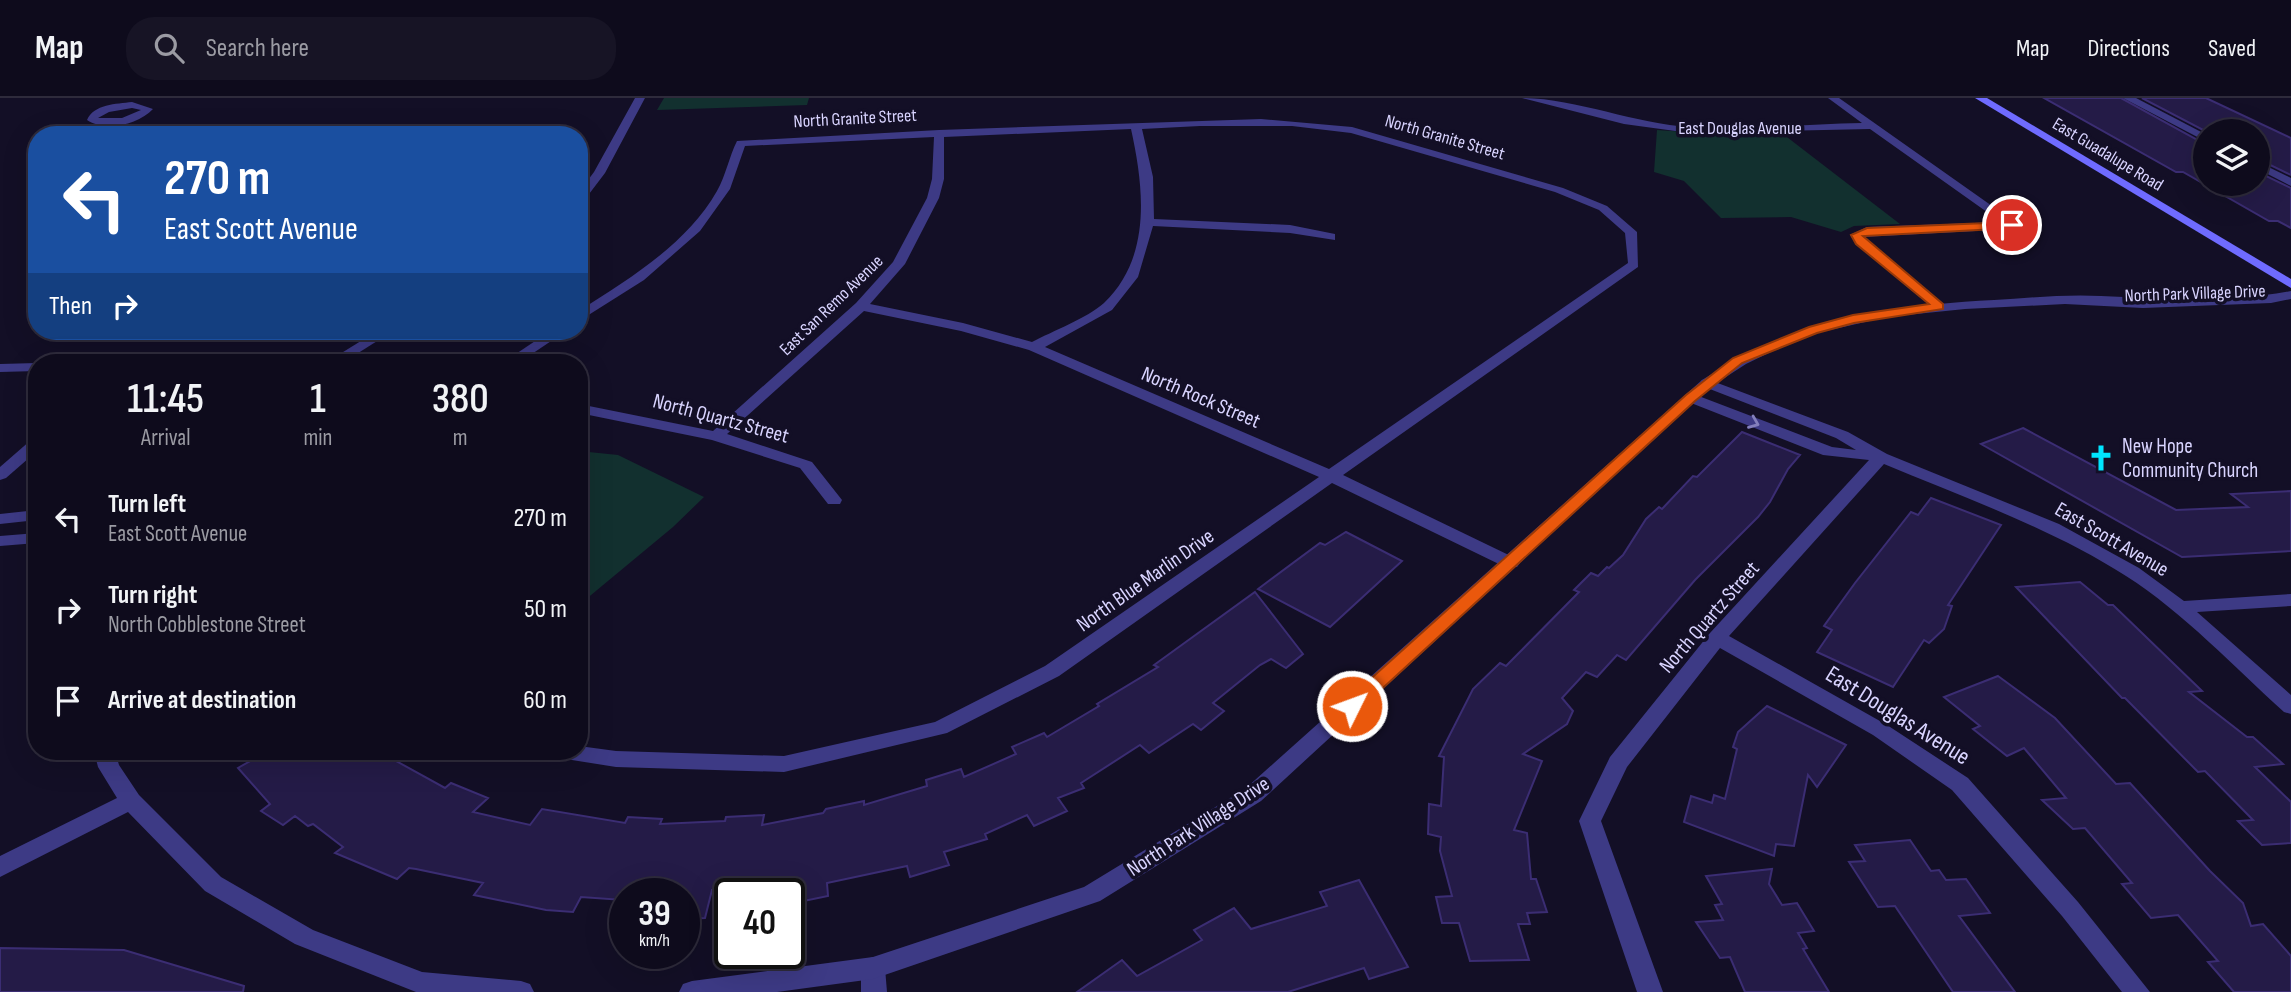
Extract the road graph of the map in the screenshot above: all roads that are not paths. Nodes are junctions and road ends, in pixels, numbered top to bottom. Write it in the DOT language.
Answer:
graph roads {
  1 [pos="142,98"];
  2 [pos="640,98"];
  3 [pos="1527,98"];
  4 [pos="1833,98"];
  5 [pos="1980,98"];
  6 [pos="2127,98"];
  7 [pos="1552,101"];
  8 [pos="132,105"];
  9 [pos="1136,126"];
  10 [pos="1873,126"];
  11 [pos="2193,132"];
  12 [pos="939,133"];
  13 [pos="2270,172"];
  14 [pos="2291,183"];
  15 [pos="588,188"];
  16 [pos="1148,222"];
  17 [pos="1331,237"];
  18 [pos="1634,264"];
  19 [pos="2291,284"];
  20 [pos="2291,293"];
  21 [pos="861,306"];
  22 [pos="1939,306"];
  23 [pos="588,311"];
  24 [pos="372,340"];
  25 [pos="545,340"];
  26 [pos="1034,347"];
  27 [pos="349,354"];
  28 [pos="523,354"];
  29 [pos="28,367"];
  30 [pos="0,368"];
  31 [pos="1707,383"];
  32 [pos="1691,398"];
  33 [pos="588,410"];
  34 [pos="716,436"];
  35 [pos="28,451"];
  36 [pos="1881,457"];
  37 [pos="0,475"];
  38 [pos="1333,477"];
  39 [pos="834,500"];
  40 [pos="28,516"];
  41 [pos="0,519"];
  42 [pos="28,539"];
  43 [pos="0,541"];
  44 [pos="1511,563"];
  45 [pos="2291,600"];
  46 [pos="2180,607"];
  47 [pos="1717,638"];
  48 [pos="2291,707"];
  49 [pos="588,755"];
  50 [pos="108,760"];
  51 [pos="131,801"];
  52 [pos="0,867"];
  53 [pos="873,980"];
  54 [pos="416,989"];
  55 [pos="521,992"];
  56 [pos="692,992"];
  57 [pos="1650,992"];
  58 [pos="2137,992"];
  1 -- 8 [label="street"];
  2 -- 15 [label="street"];
  3 -- 7 [label="street, East Douglas Avenue"];
  4 -- 10 [label="street"];
  5 -- 19 [label="main road, East Guadalupe Road"];
  6 -- 11 [label="street"];
  7 -- 10 [label="street, East Douglas Avenue"];
  9 -- 12 [label="street, North Granite Street"];
  9 -- 16 [label="street"];
  9 -- 18 [label="street, North Granite Street"];
  10 -- 22 [label="street"];
  12 -- 21 [label="street, East San Remo Avenue"];
  12 -- 23 [label="street, North Granite Street"];
  13 -- 14 [label="street"];
  16 -- 17 [label="street"];
  16 -- 26 [label="street"];
  18 -- 38 [label="street, North Blue Marlin Drive"];
  20 -- 22 [label="street, North Park Village Drive"];
  21 -- 26 [label="street, North Rock Street"];
  21 -- 34 [label="street, East San Remo Avenue"];
  22 -- 31 [label="street, North Park Village Drive"];
  24 -- 27 [label="street"];
  25 -- 28 [label="street"];
  26 -- 38 [label="street, North Rock Street"];
  29 -- 30 [label="street"];
  31 -- 32 [label="street, North Park Village Drive"];
  31 -- 36 [label="street, East Scott Avenue"];
  32 -- 36 [label="street, East Scott Avenue, one-way"];
  32 -- 44 [label="street, North Park Village Drive"];
  33 -- 34 [label="street, North Quartz Street"];
  34 -- 39 [label="street, North Quartz Street"];
  35 -- 37 [label="street"];
  36 -- 46 [label="street, East Scott Avenue"];
  36 -- 47 [label="street, North Quartz Street"];
  38 -- 44 [label="street, North Rock Street"];
  38 -- 49 [label="street, North Blue Marlin Drive"];
  40 -- 41 [label="street"];
  42 -- 43 [label="street"];
  44 -- 53 [label="street, North Park Village Drive"];
  45 -- 46 [label="street"];
  46 -- 48 [label="street, East Scott Avenue"];
  47 -- 57 [label="street, North Quartz Street"];
  47 -- 58 [label="street, East Douglas Avenue"];
  50 -- 51 [label="street"];
  51 -- 52 [label="street"];
  51 -- 54 [label="street"];
  53 -- 56 [label="street, North Park Village Drive"];
  54 -- 55 [label="street"];
}
